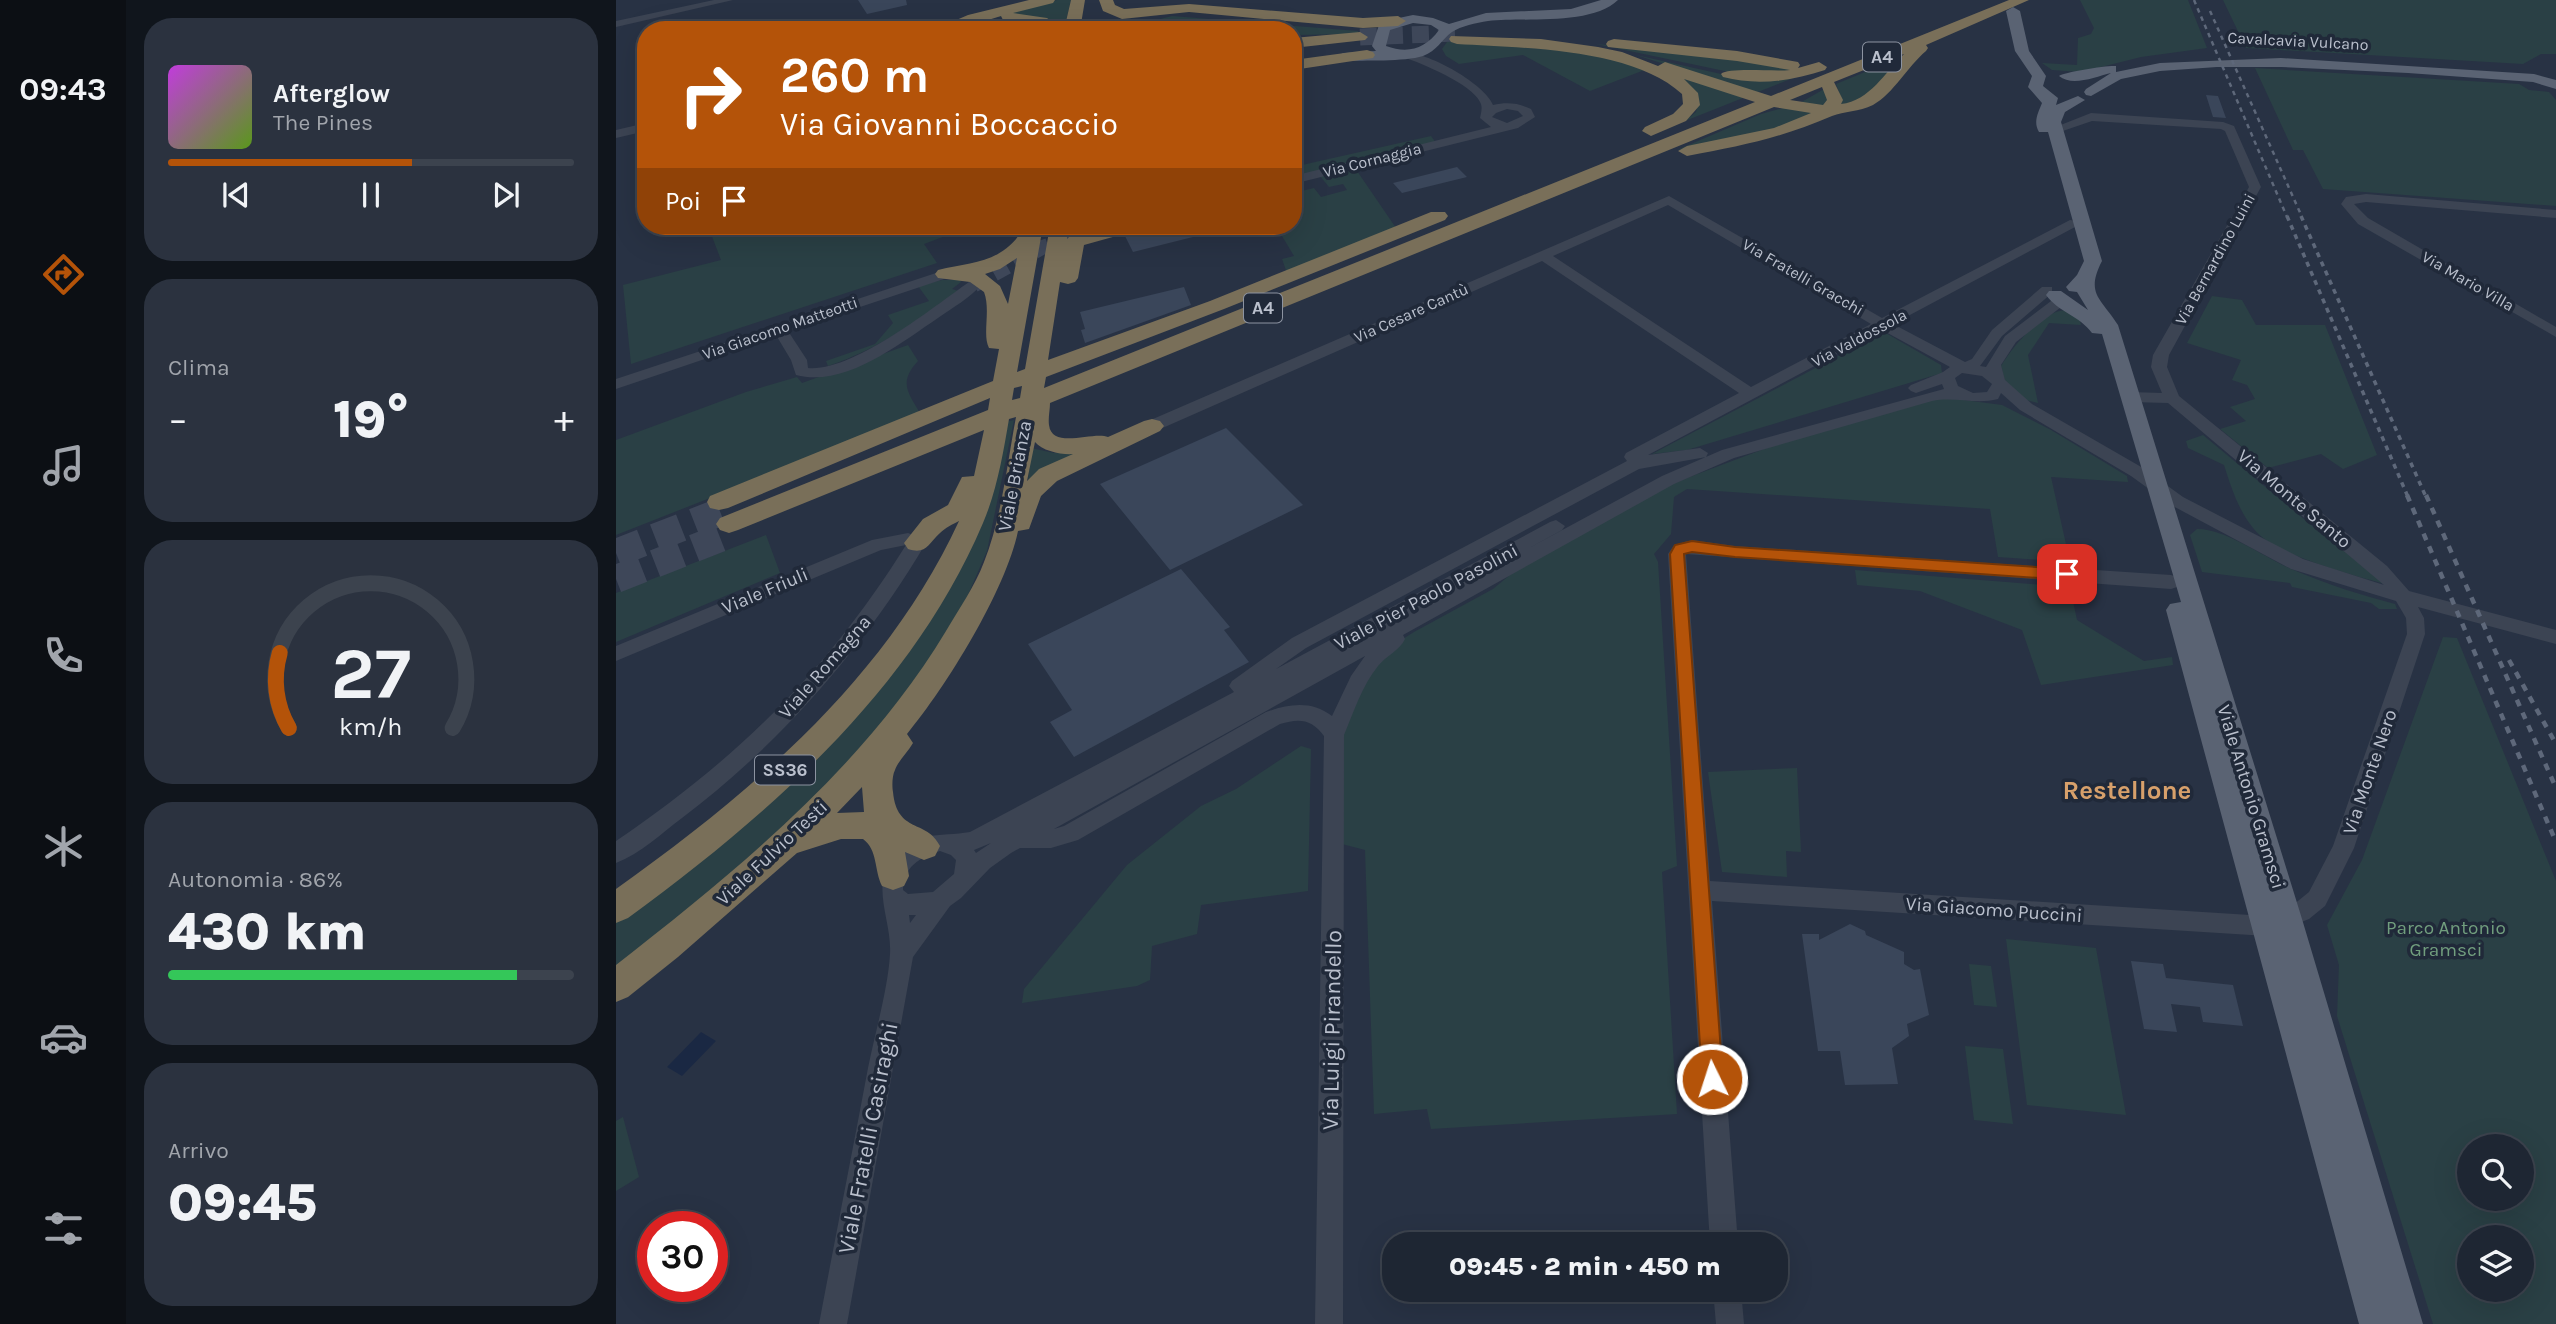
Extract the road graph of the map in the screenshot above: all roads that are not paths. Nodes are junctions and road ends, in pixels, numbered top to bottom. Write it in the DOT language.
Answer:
graph roads {
  1 [pos="727,0"];
  2 [pos="1048,0"];
  3 [pos="1078,0"];
  4 [pos="1599,0"];
  5 [pos="1612,0"];
  6 [pos="1996,0"];
  7 [pos="1100,7"];
  8 [pos="2017,7"];
  9 [pos="994,13"];
  10 [pos="1967,17"];
  11 [pos="1433,20"];
  12 [pos="949,21"];
  13 [pos="969,21"];
  14 [pos="983,21"];
  15 [pos="1042,21"];
  16 [pos="1074,21"];
  17 [pos="1145,21"];
  18 [pos="1285,21"];
  19 [pos="1398,21"];
  20 [pos="1302,23"];
  21 [pos="616,24"];
  22 [pos="1453,34"];
  23 [pos="1552,39"];
  24 [pos="1363,44"];
  25 [pos="1302,45"];
  26 [pos="1433,48"];
  27 [pos="1598,52"];
  28 [pos="1402,55"];
  29 [pos="2184,60"];
  30 [pos="1302,61"];
  31 [pos="1802,68"];
  32 [pos="2556,69"];
  33 [pos="2064,76"];
  34 [pos="2544,81"];
  35 [pos="1830,86"];
  36 [pos="2040,89"];
  37 [pos="2084,96"];
  38 [pos="1518,107"];
  39 [pos="1487,116"];
  40 [pos="1510,126"];
  41 [pos="637,129"];
  42 [pos="2054,130"];
  43 [pos="616,134"];
  44 [pos="1450,141"];
  45 [pos="1302,178"];
  46 [pos="1670,200"];
  47 [pos="2397,202"];
  48 [pos="2556,214"];
  49 [pos="2070,224"];
  50 [pos="2381,230"];
  51 [pos="1028,235"];
  52 [pos="1032,235"];
  53 [pos="1058,235"];
  54 [pos="1093,235"];
  55 [pos="1543,255"];
  56 [pos="945,274"];
  57 [pos="2085,277"];
  58 [pos="974,285"];
  59 [pos="2056,298"];
  60 [pos="1885,324"];
  61 [pos="2109,326"];
  62 [pos="779,328"];
  63 [pos="2556,333"];
  64 [pos="1954,372"];
  65 [pos="1036,377"];
  66 [pos="1005,379"];
  67 [pos="1998,383"];
  68 [pos="616,384"];
  69 [pos="1751,394"];
  70 [pos="1972,397"];
  71 [pos="2130,397"];
  72 [pos="2172,398"];
  73 [pos="2026,407"];
  74 [pos="1031,425"];
  75 [pos="1152,426"];
  76 [pos="994,440"];
  77 [pos="1647,450"];
  78 [pos="1700,453"];
  79 [pos="2137,472"];
  80 [pos="2158,486"];
  81 [pos="1566,500"];
  82 [pos="726,517"];
  83 [pos="917,543"];
  84 [pos="997,560"];
  85 [pos="1482,582"];
  86 [pos="2171,582"];
  87 [pos="2410,607"];
  88 [pos="2556,637"];
  89 [pos="616,654"];
  90 [pos="913,705"];
  91 [pos="1334,735"];
  92 [pos="1154,745"];
  93 [pos="1017,839"];
  94 [pos="786,843"];
  95 [pos="954,844"];
  96 [pos="924,846"];
  97 [pos="616,853"];
  98 [pos="961,883"];
  99 [pos="894,887"];
  100 [pos="1699,891"];
  101 [pos="941,900"];
  102 [pos="616,908"];
  103 [pos="2277,923"];
  104 [pos="902,953"];
  105 [pos="616,986"];
  106 [pos="1723,1232"];
  107 [pos="1728,1302"];
  108 [pos="834,1324"];
  109 [pos="1329,1324"];
  110 [pos="1730,1324"];
  111 [pos="2377,1324"];
  112 [pos="2405,1324"];
  1 -- 21 [label="street"];
  2 -- 9 [label="highway"];
  3 -- 16 [label="highway"];
  4 -- 11 [label="main road"];
  5 -- 22 [label="main road"];
  6 -- 10 [label="highway, A4"];
  7 -- 19 [label="highway"];
  8 -- 10 [label="highway, A4"];
  8 -- 33 [label="main road"];
  8 -- 36 [label="main road"];
  9 -- 12 [label="highway"];
  9 -- 13 [label="highway"];
  10 -- 23 [label="highway"];
  10 -- 27 [label="highway"];
  10 -- 82 [label="highway, A4"];
  11 -- 19 [label="main road"];
  11 -- 22 [label="main road"];
  14 -- 15 [label="highway"];
  17 -- 18 [label="highway"];
  19 -- 24 [label="main road"];
  20 -- 24 [label="highway"];
  22 -- 23 [label="highway"];
  22 -- 26 [label="main road"];
  22 -- 27 [label="highway"];
  23 -- 31 [label="highway"];
  24 -- 25 [label="highway"];
  24 -- 28 [label="main road"];
  24 -- 30 [label="highway"];
  26 -- 28 [label="main road"];
  26 -- 38 [label="street"];
  27 -- 82 [label="highway"];
  28 -- 39 [label="street"];
  29 -- 33 [label="main road, Cavalcavia Vulcano"];
  29 -- 34 [label="main road, Cavalcavia Vulcano"];
  29 -- 37 [label="main road, Cavalcavia Vulcano"];
  32 -- 34 [label="main road, Cavalcavia Vulcano"];
  33 -- 36 [label="main road, Cavalcavia Vulcano"];
  33 -- 37 [label="main road"];
  35 -- 82 [label="highway"];
  36 -- 37 [label="main road"];
  36 -- 49 [label="main road"];
  37 -- 42 [label="main road"];
  38 -- 39 [label="street, Via Cornaggia"];
  38 -- 40 [label="street"];
  39 -- 40 [label="street"];
  39 -- 44 [label="street, Via Cornaggia"];
  40 -- 44 [label="street, Via Cornaggia"];
  41 -- 43 [label="street"];
  42 -- 57 [label="main road, Viale Antonio Gramsci"];
  42 -- 72 [label="street, Via Bernardino Luini"];
  44 -- 45 [label="street, Via Cornaggia"];
  46 -- 55 [label="street, Via Cesare Cantù"];
  46 -- 60 [label="street, Via Fratelli Gracchi"];
  47 -- 48 [label="street, Via Mario Villa"];
  47 -- 50 [label="street, Via Mario Villa"];
  47 -- 50 [label="street, Via Mario Villa"];
  49 -- 59 [label="main road"];
  49 -- 60 [label="street, Via Valdossola"];
  50 -- 63 [label="street, Via Mario Villa"];
  51 -- 56 [label="highway"];
  52 -- 66 [label="highway, Viale Brianza / SS36"];
  53 -- 65 [label="highway"];
  54 -- 65 [label="highway"];
  55 -- 69 [label="street"];
  55 -- 75 [label="street, Via Cesare Cantù"];
  56 -- 62 [label="street, Via Giacomo Matteotti"];
  56 -- 66 [label="highway"];
  57 -- 59 [label="main road"];
  57 -- 61 [label="main road, Viale Antonio Gramsci"];
  58 -- 62 [label="street"];
  59 -- 61 [label="main road"];
  59 -- 64 [label="street, Viale Pier Paolo Pasolini"];
  59 -- 67 [label="street"];
  59 -- 79 [label="main road, Viale Antonio Gramsci"];
  60 -- 64 [label="street, Via Fratelli Gracchi"];
  60 -- 69 [label="street, Via Valdossola"];
  61 -- 71 [label="main road, Viale Antonio Gramsci"];
  62 -- 68 [label="street, Via Giacomo Matteotti"];
  64 -- 67 [label="street"];
  64 -- 70 [label="street, Via Fratelli Gracchi"];
  64 -- 78 [label="street, Viale Pier Paolo Pasolini"];
  65 -- 74 [label="highway"];
  66 -- 76 [label="highway, Viale Brianza / SS36"];
  67 -- 70 [label="street"];
  67 -- 73 [label="street"];
  69 -- 77 [label="street, Via Valdossola"];
  70 -- 73 [label="street, Viale Pier Paolo Pasolini"];
  70 -- 85 [label="street, Viale Pier Paolo Pasolini"];
  71 -- 72 [label="street"];
  71 -- 80 [label="main road, Viale Antonio Gramsci"];
  72 -- 87 [label="street, Via Monte Santo"];
  73 -- 79 [label="street"];
  74 -- 75 [label="highway"];
  74 -- 84 [label="highway, Viale Brianza / SS36"];
  75 -- 84 [label="highway"];
  76 -- 83 [label="highway"];
  76 -- 102 [label="highway, Viale Brianza / SS36"];
  77 -- 81 [label="street, Viale Pier Paolo Pasolini"];
  78 -- 81 [label="street, Viale Pier Paolo Pasolini"];
  78 -- 92 [label="street, Viale Pier Paolo Pasolini"];
  79 -- 80 [label="street"];
  79 -- 86 [label="main road, Viale Antonio Gramsci"];
  80 -- 88 [label="street"];
  80 -- 103 [label="main road, Viale Antonio Gramsci"];
  81 -- 92 [label="street, Viale Pier Paolo Pasolini"];
  83 -- 89 [label="street, Viale Friuli"];
  83 -- 97 [label="street, Viale Romagna"];
  84 -- 90 [label="highway, Viale Brianza / SS36"];
  85 -- 91 [label="street, Viale Pier Paolo Pasolini"];
  85 -- 93 [label="street, Viale Pier Paolo Pasolini"];
  86 -- 100 [label="street"];
  86 -- 103 [label="main road, Viale Antonio Gramsci"];
  87 -- 103 [label="street, Via Monte Nero"];
  90 -- 94 [label="highway, Viale Fulvio Testi / SS36"];
  90 -- 96 [label="highway"];
  91 -- 93 [label="street"];
  91 -- 109 [label="street, Via Luigi Pirandello"];
  92 -- 95 [label="street, Viale Pier Paolo Pasolini"];
  93 -- 98 [label="street, Viale Pier Paolo Pasolini"];
  94 -- 99 [label="highway"];
  94 -- 105 [label="highway, Viale Fulvio Testi / SS36"];
  95 -- 96 [label="street"];
  95 -- 98 [label="street"];
  96 -- 99 [label="street"];
  98 -- 101 [label="street"];
  99 -- 101 [label="street"];
  99 -- 104 [label="street, Viale Fratelli Casiraghi"];
  100 -- 103 [label="street, Via Giacomo Puccini"];
  100 -- 106 [label="street"];
  101 -- 104 [label="street, Viale Fratelli Casiraghi"];
  103 -- 111 [label="main road, Viale Antonio Gramsci"];
  103 -- 112 [label="main road, Viale Antonio Gramsci"];
  104 -- 108 [label="street, Viale Fratelli Casiraghi"];
  107 -- 110 [label="street"];
}
